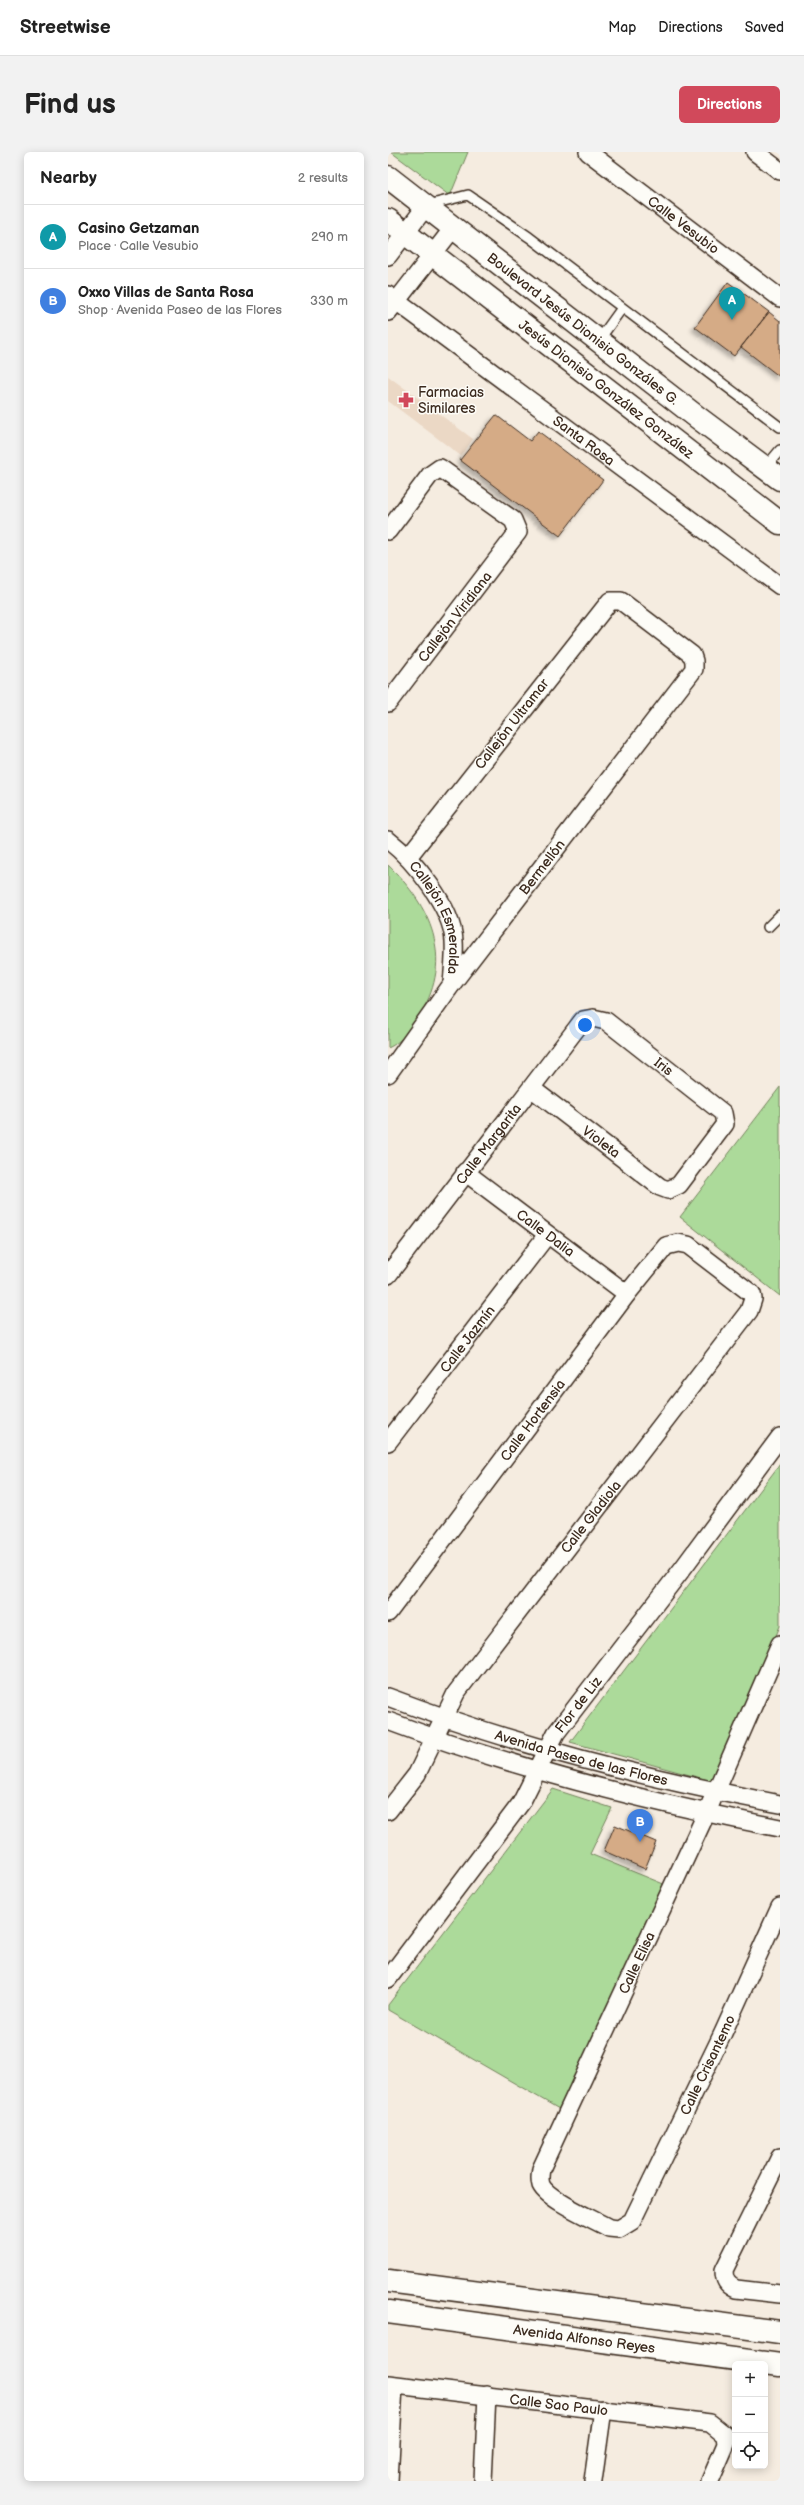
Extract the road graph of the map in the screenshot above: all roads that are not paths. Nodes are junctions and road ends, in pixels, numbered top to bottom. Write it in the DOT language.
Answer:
graph roads {
  1 [pos="588,152"];
  2 [pos="755,152"];
  3 [pos="780,171"];
  4 [pos="388,177"];
  5 [pos="427,205"];
  6 [pos="388,220"];
  7 [pos="454,227"];
  8 [pos="405,234"];
  9 [pos="433,254"];
  10 [pos="388,256"];
  11 [pos="780,298"];
  12 [pos="391,303"];
  13 [pos="622,308"];
  14 [pos="599,340"];
  15 [pos="780,427"];
  16 [pos="780,450"];
  17 [pos="773,474"];
  18 [pos="778,517"];
  19 [pos="388,530"];
  20 [pos="780,586"];
  21 [pos="621,601"];
  22 [pos="388,703"];
  23 [pos="388,840"];
  24 [pos="408,857"];
  25 [pos="780,915"];
  26 [pos="768,927"];
  27 [pos="452,984"];
  28 [pos="593,1018"];
  29 [pos="394,1059"];
  30 [pos="388,1074"];
  31 [pos="531,1088"];
  32 [pos="466,1172"];
  33 [pos="673,1189"];
  34 [pos="547,1235"];
  35 [pos="688,1245"];
  36 [pos="388,1275"];
  37 [pos="626,1294"];
  38 [pos="780,1437"];
  39 [pos="388,1442"];
  40 [pos="388,1613"];
  41 [pos="780,1644"];
  42 [pos="388,1697"];
  43 [pos="444,1716"];
  44 [pos="388,1721"];
  45 [pos="433,1738"];
  46 [pos="547,1750"];
  47 [pos="538,1772"];
  48 [pos="715,1792"];
  49 [pos="780,1804"];
  50 [pos="388,1811"];
  51 [pos="706,1814"];
  52 [pos="780,1828"];
  53 [pos="780,1907"];
  54 [pos="388,1979"];
  55 [pos="780,2157"];
  56 [pos="632,2221"];
  57 [pos="388,2281"];
  58 [pos="780,2294"];
  59 [pos="388,2312"];
  60 [pos="780,2332"];
  61 [pos="780,2365"];
  62 [pos="391,2385"];
  63 [pos="487,2395"];
  64 [pos="603,2408"];
  65 [pos="389,2481"];
  66 [pos="483,2481"];
  67 [pos="593,2481"];
  68 [pos="710,2481"];
  1 -- 11 [label="street, Calle Vesubio"];
  2 -- 3 [label="street"];
  4 -- 5 [label="main road, Boulevard Jesús Dionisio Gonzáles G."];
  5 -- 7 [label="main road, Boulevard Jesús Dionisio Gonzáles G."];
  5 -- 8 [label="street"];
  5 -- 13 [label="lane"];
  6 -- 8 [label="main road"];
  7 -- 9 [label="street"];
  7 -- 14 [label="main road, Boulevard Jesús Dionisio Gonzáles G."];
  8 -- 9 [label="main road"];
  8 -- 10 [label="street"];
  9 -- 12 [label="street"];
  9 -- 18 [label="main road, Jesús Dionisio González González"];
  12 -- 20 [label="street, Santa Rosa"];
  13 -- 14 [label="lane"];
  13 -- 15 [label="lane"];
  14 -- 17 [label="main road, Boulevard Jesús Dionisio Gonzáles G."];
  16 -- 17 [label="lane"];
  19 -- 22 [label="street, Callejón Viridiana"];
  21 -- 24 [label="street, Callejón Ultramar"];
  21 -- 27 [label="street, Bermellón"];
  23 -- 24 [label="street, Callejón Esmeralda"];
  24 -- 27 [label="street, Callejón Esmeralda"];
  25 -- 26 [label="lane"];
  27 -- 29 [label="street, Bermellón"];
  28 -- 31 [label="street, Calle Margarita"];
  28 -- 33 [label="street, Iris"];
  29 -- 30 [label="street, Bermellón"];
  31 -- 32 [label="street, Calle Margarita"];
  31 -- 33 [label="street, Violeta"];
  32 -- 34 [label="street, Calle Dalia"];
  32 -- 36 [label="street, Calle Margarita"];
  34 -- 37 [label="street, Calle Dalia"];
  34 -- 39 [label="street, Calle Jazmín"];
  35 -- 37 [label="street, Calle Hortensia"];
  35 -- 43 [label="street, Calle Gladiola"];
  37 -- 40 [label="street, Calle Hortensia"];
  38 -- 46 [label="street, Flor de Liz"];
  41 -- 48 [label="street, Calle Elisa"];
  42 -- 43 [label="street, Avenida Paseo de las Flores"];
  43 -- 45 [label="street, Calle Gladiola"];
  43 -- 46 [label="street, Avenida Paseo de las Flores"];
  44 -- 45 [label="street, Avenida Paseo de las Flores"];
  45 -- 47 [label="street, Avenida Paseo de las Flores"];
  45 -- 50 [label="street, Calle Gladiola"];
  46 -- 47 [label="street, Flor de Liz"];
  46 -- 48 [label="street, Avenida Paseo de las Flores"];
  47 -- 51 [label="street, Avenida Paseo de las Flores"];
  47 -- 54 [label="street, Flor de Liz"];
  48 -- 49 [label="street, Avenida Paseo de las Flores"];
  48 -- 51 [label="street, Calle Elisa"];
  51 -- 52 [label="street, Avenida Paseo de las Flores"];
  51 -- 56 [label="street, Calle Elisa"];
  53 -- 56 [label="street, Calle Crisantemo"];
  55 -- 58 [label="street"];
  57 -- 60 [label="main road"];
  59 -- 61 [label="main road, Avenida Alfonso Reyes"];
  62 -- 63 [label="street, Calle Sao Paulo"];
  62 -- 65 [label="street"];
  63 -- 64 [label="street, Calle Sao Paulo"];
  63 -- 66 [label="street"];
  64 -- 67 [label="street"];
  64 -- 68 [label="street, Calle Sao Paulo"];
}
